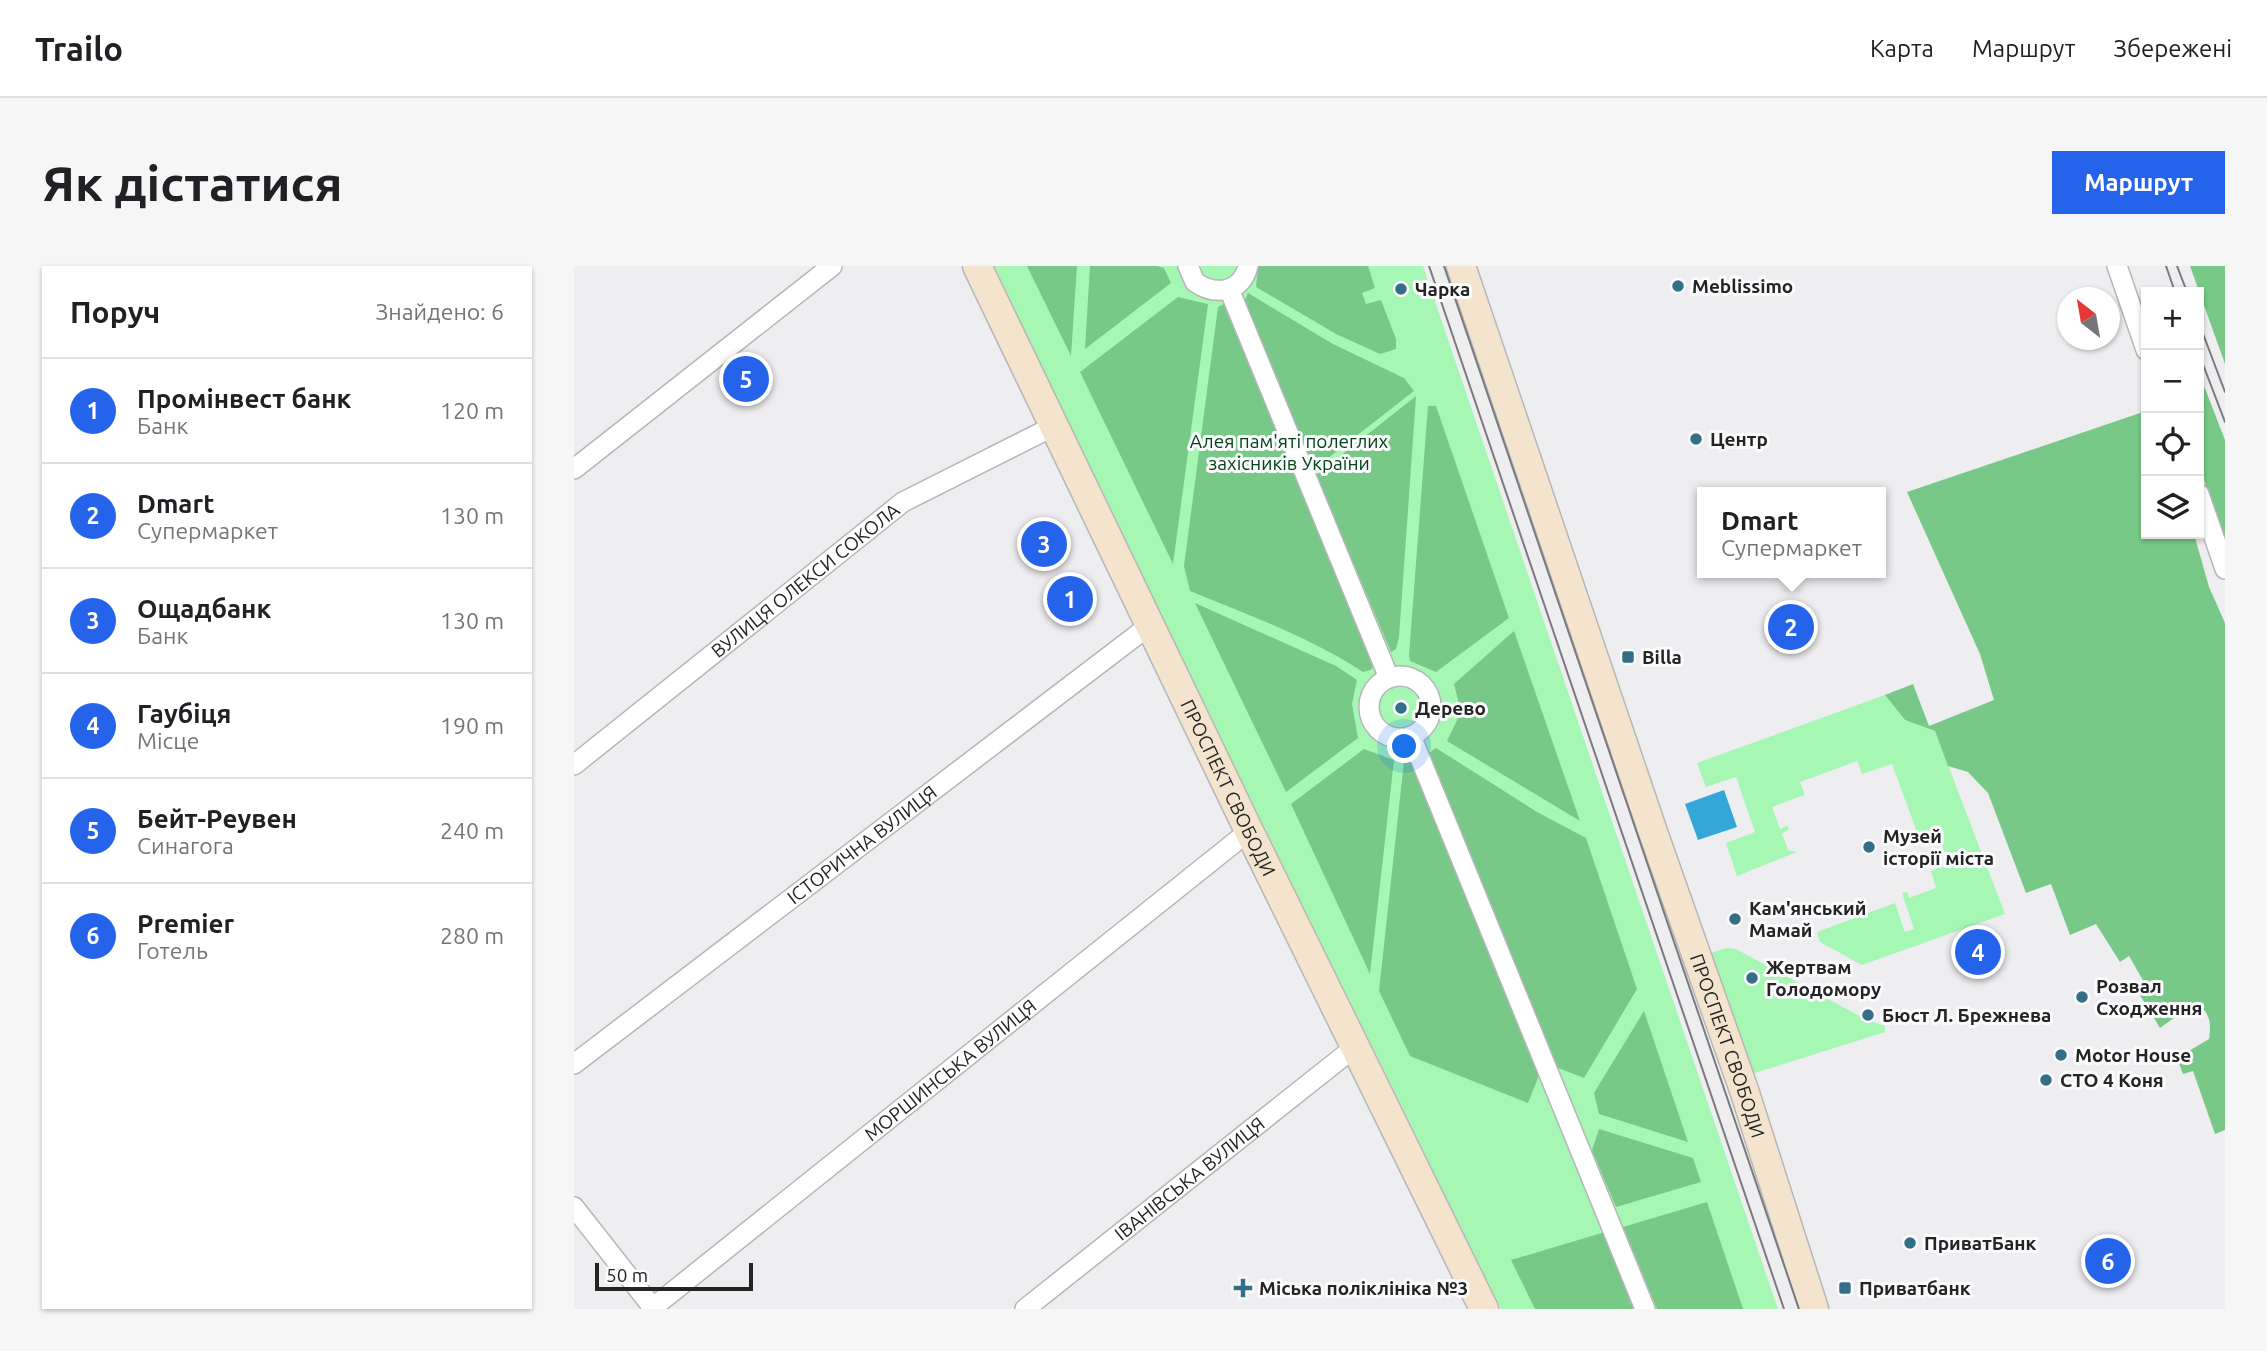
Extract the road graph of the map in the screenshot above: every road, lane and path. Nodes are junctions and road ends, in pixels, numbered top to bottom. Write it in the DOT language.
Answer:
graph roads {
  1 [pos="832,266"];
  2 [pos="977,266"];
  3 [pos="1188,266"];
  4 [pos="1248,266"];
  5 [pos="1461,266"];
  6 [pos="2117,266"];
  7 [pos="1229,289"];
  8 [pos="2141,336"];
  9 [pos="1054,426"];
  10 [pos="574,469"];
  11 [pos="2204,508"];
  12 [pos="2225,569"];
  13 [pos="1150,625"];
  14 [pos="1389,678"];
  15 [pos="1411,736"];
  16 [pos="574,765"];
  17 [pos="1249,831"];
  18 [pos="1355,1047"];
  19 [pos="574,1064"];
  20 [pos="574,1207"];
  21 [pos="652,1309"];
  22 [pos="1025,1309"];
  23 [pos="1484,1309"];
  24 [pos="1645,1309"];
  25 [pos="1814,1309"];
  1 -- 10 [label="street"];
  2 -- 9 [label="main road, ПРОСПЕКТ СВОБОДИ"];
  3 -- 7 [label="street"];
  4 -- 7 [label="street"];
  5 -- 25 [label="main road, ПРОСПЕКТ СВОБОДИ"];
  6 -- 8 [label="street"];
  7 -- 14 [label="street"];
  9 -- 13 [label="main road, ПРОСПЕКТ СВОБОДИ"];
  9 -- 16 [label="street, ВУЛИЦЯ ОЛЕКСИ СОКОЛА"];
  11 -- 12 [label="street"];
  13 -- 17 [label="main road, ПРОСПЕКТ СВОБОДИ"];
  13 -- 19 [label="street, ІСТОРИЧНА ВУЛИЦЯ"];
  14 -- 15 [label="street"];
  14 -- 15 [label="street"];
  15 -- 24 [label="street"];
  17 -- 18 [label="main road, ПРОСПЕКТ СВОБОДИ"];
  17 -- 21 [label="street, МОРШИНСЬКА ВУЛИЦЯ"];
  18 -- 22 [label="street, ІВАНІВСЬКА ВУЛИЦЯ"];
  18 -- 23 [label="main road, ПРОСПЕКТ СВОБОДИ"];
  20 -- 21 [label="street"];
}
